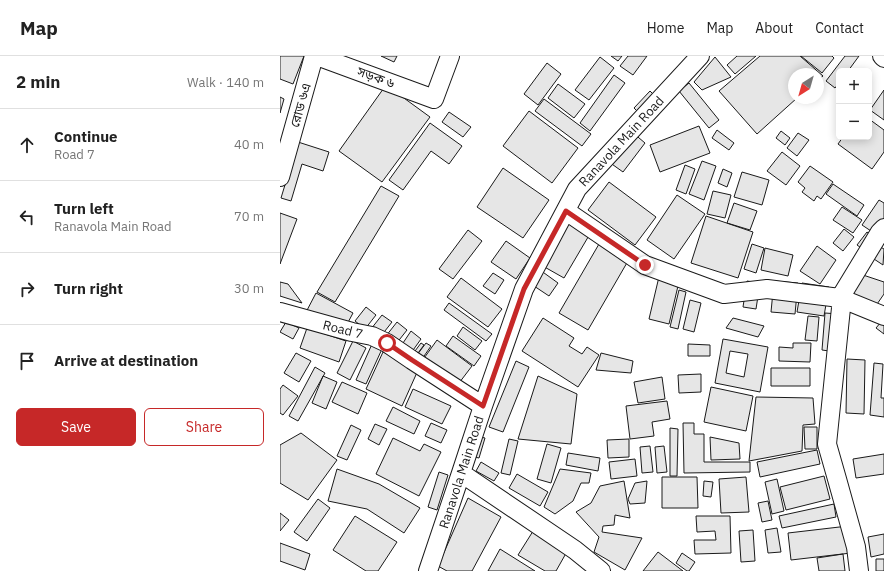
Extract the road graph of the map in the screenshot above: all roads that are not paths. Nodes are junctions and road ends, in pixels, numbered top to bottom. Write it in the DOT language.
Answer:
graph roads {
  1 [pos="314,56"];
  2 [pos="317,56"];
  3 [pos="450,56"];
  4 [pos="700,56"];
  5 [pos="280,178"];
  6 [pos="566,211"];
  7 [pos="884,228"];
  8 [pos="840,298"];
  9 [pos="280,312"];
  10 [pos="884,316"];
  11 [pos="483,406"];
  12 [pos="462,473"];
  13 [pos="428,571"];
  14 [pos="601,571"];
  15 [pos="859,571"];
  1 -- 5 [label="street, রোড ৬এ"];
  2 -- 3 [label="street, সড়ক ৬"];
  4 -- 6 [label="street, Ranavola Main Road"];
  6 -- 8 [label="street"];
  6 -- 11 [label="street, Ranavola Main Road"];
  7 -- 8 [label="street"];
  8 -- 10 [label="street"];
  8 -- 15 [label="street"];
  9 -- 11 [label="street, Road 7"];
  11 -- 12 [label="street, Ranavola Main Road"];
  12 -- 13 [label="street, Ranavola Main Road"];
  12 -- 14 [label="street"];
}
